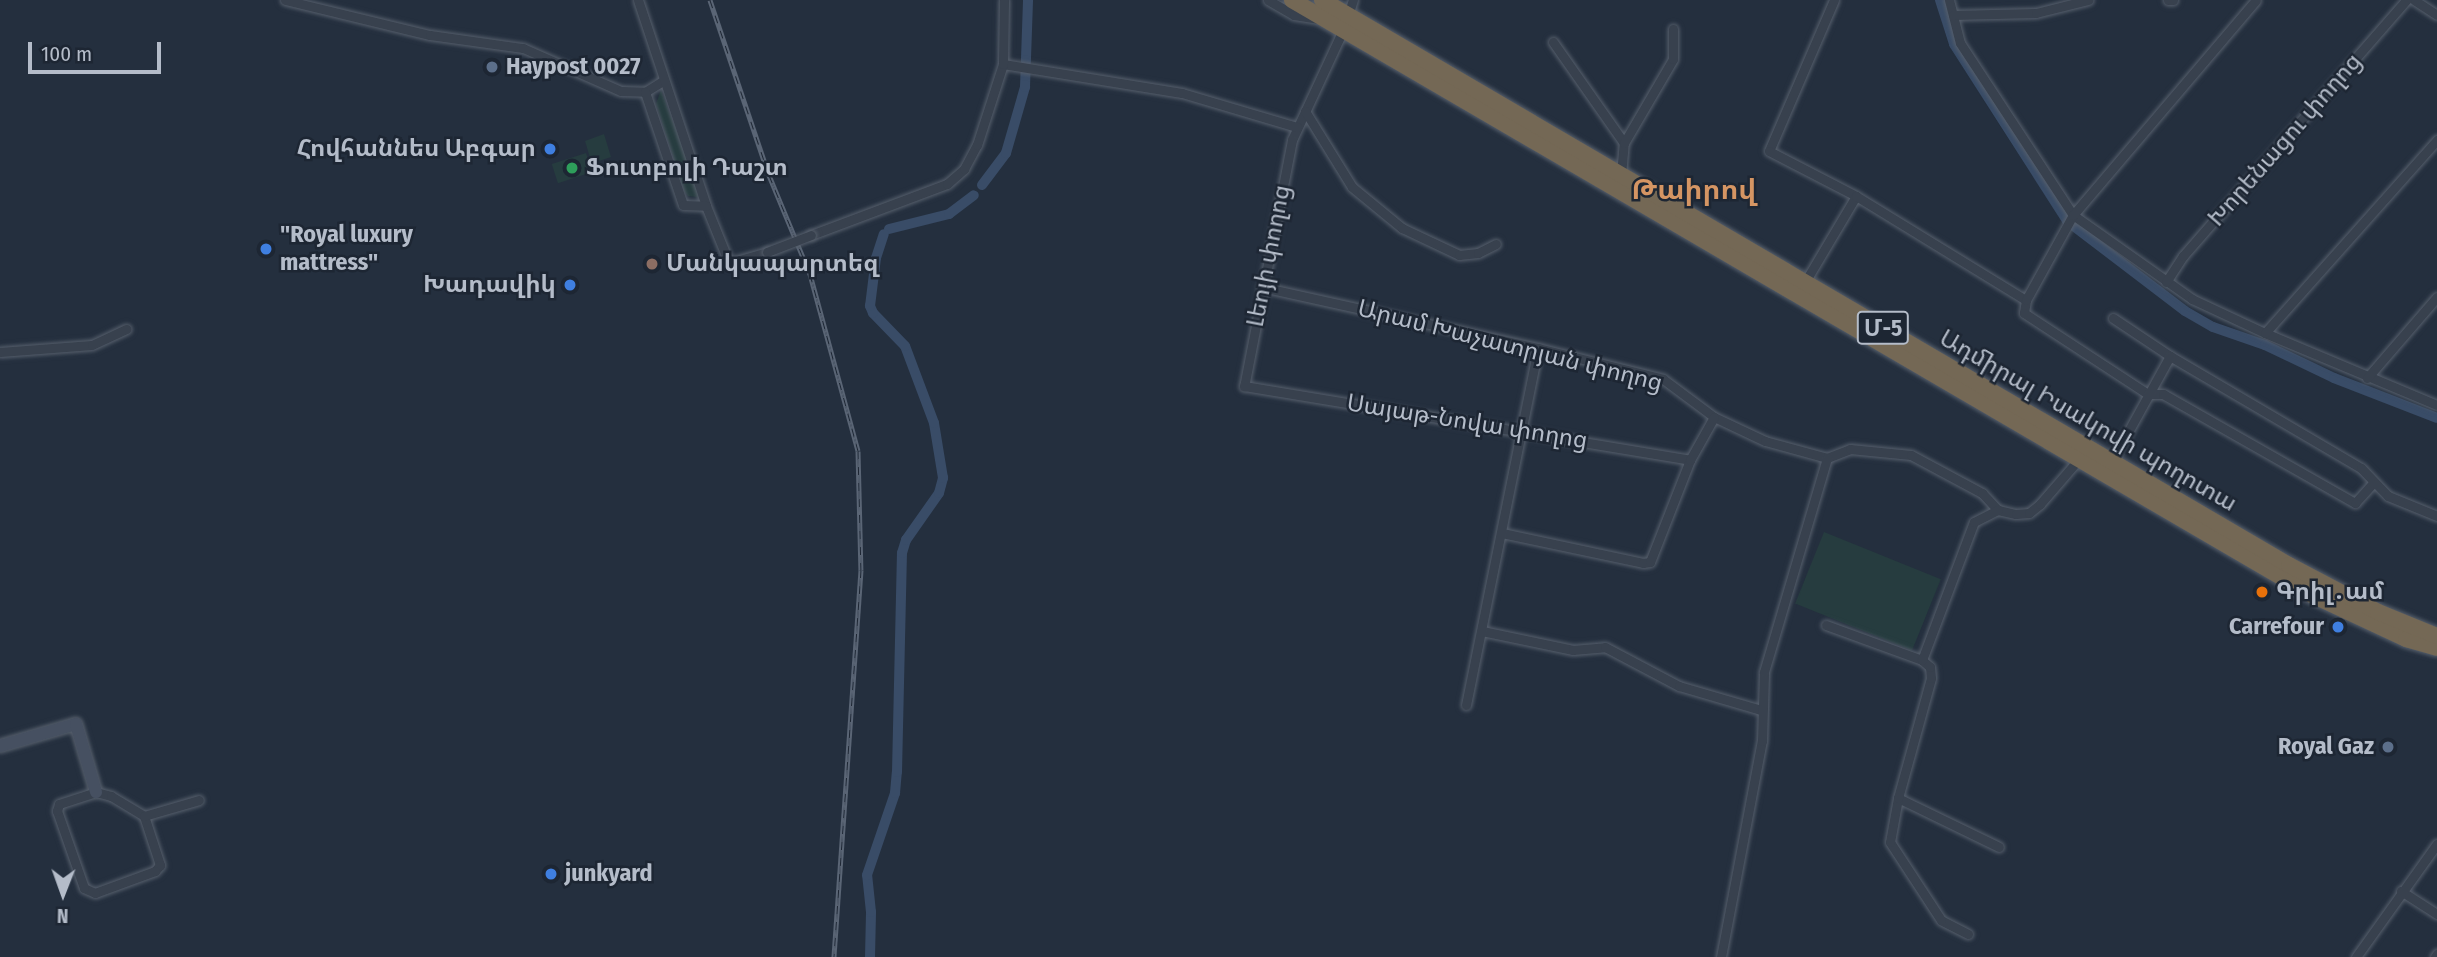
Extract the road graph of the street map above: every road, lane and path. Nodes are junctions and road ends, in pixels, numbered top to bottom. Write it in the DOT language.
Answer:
graph roads {
  1 [pos="285,0"];
  2 [pos="638,0"];
  3 [pos="1004,0"];
  4 [pos="1268,0"];
  5 [pos="1292,0"];
  6 [pos="1834,0"];
  7 [pos="1950,0"];
  8 [pos="2088,0"];
  9 [pos="2256,0"];
  10 [pos="2406,0"];
  11 [pos="2414,0"];
  12 [pos="1337,10"];
  13 [pos="1953,15"];
  14 [pos="2437,15"];
  15 [pos="1673,29"];
  16 [pos="1553,42"];
  17 [pos="1003,64"];
  18 [pos="664,80"];
  19 [pos="645,92"];
  20 [pos="1305,111"];
  21 [pos="1297,127"];
  22 [pos="2437,140"];
  23 [pos="1624,143"];
  24 [pos="1621,175"];
  25 [pos="1856,196"];
  26 [pos="706,206"];
  27 [pos="2073,215"];
  28 [pos="1496,244"];
  29 [pos="1805,282"];
  30 [pos="2166,282"];
  31 [pos="1262,287"];
  32 [pos="2437,297"];
  33 [pos="2026,300"];
  34 [pos="2113,318"];
  35 [pos="125,329"];
  36 [pos="2265,333"];
  37 [pos="1538,348"];
  38 [pos="0,352"];
  39 [pos="2170,356"];
  40 [pos="2367,377"];
  41 [pos="1244,386"];
  42 [pos="2148,394"];
  43 [pos="2437,405"];
  44 [pos="1714,417"];
  45 [pos="1521,431"];
  46 [pos="1826,458"];
  47 [pos="2079,459"];
  48 [pos="1690,460"];
  49 [pos="2112,461"];
  50 [pos="2373,483"];
  51 [pos="1998,510"];
  52 [pos="2437,516"];
  53 [pos="1502,534"];
  54 [pos="1826,625"];
  55 [pos="1482,631"];
  56 [pos="2437,636"];
  57 [pos="2406,639"];
  58 [pos="2437,648"];
  59 [pos="1922,660"];
  60 [pos="2437,661"];
  61 [pos="1466,705"];
  62 [pos="1761,710"];
  63 [pos="0,746"];
  64 [pos="96,792"];
  65 [pos="1898,798"];
  66 [pos="199,800"];
  67 [pos="144,816"];
  68 [pos="2437,844"];
  69 [pos="1999,847"];
  70 [pos="2401,891"];
  71 [pos="2437,914"];
  72 [pos="1968,934"];
  73 [pos="1721,957"];
  74 [pos="2356,957"];
  1 -- 19 [label="street"];
  2 -- 18 [label="street"];
  3 -- 17 [label="street"];
  4 -- 12 [label="street"];
  5 -- 12 [label="highway, Ադմիրալ Իսակովի պողոտա / Մ-5"];
  6 -- 25 [label="street"];
  7 -- 13 [label="street"];
  8 -- 13 [label="street"];
  9 -- 27 [label="street"];
  10 -- 30 [label="street, Խորենացու փողոց"];
  11 -- 14 [label="street"];
  12 -- 20 [label="street, Լեոյի փողոց"];
  12 -- 24 [label="highway, Ադմիրալ Իսակովի պողոտա / Մ-5"];
  12 -- 47 [label="highway, Ադմիրալ Իսակովի պողոտա / Մ-5"];
  13 -- 27 [label="street"];
  15 -- 23 [label="street"];
  16 -- 23 [label="street"];
  17 -- 21 [label="street"];
  17 -- 26 [label="street, bridge"];
  18 -- 19 [label="street"];
  18 -- 26 [label="street"];
  19 -- 26 [label="street"];
  20 -- 21 [label="street, Լեոյի փողոց"];
  20 -- 28 [label="street"];
  21 -- 31 [label="street, Լեոյի փողոց"];
  22 -- 36 [label="street"];
  23 -- 24 [label="street"];
  24 -- 29 [label="highway, Ադմիրալ Իսակովի պողոտա / Մ-5"];
  25 -- 29 [label="street"];
  25 -- 33 [label="street"];
  27 -- 30 [label="street"];
  27 -- 33 [label="street"];
  29 -- 49 [label="highway, Ադմիրալ Իսակովի պողոտա / Մ-5"];
  30 -- 36 [label="street"];
  31 -- 37 [label="street, Արամ Խաչատրյան փողոց"];
  31 -- 41 [label="street, Լեոյի փողոց"];
  32 -- 40 [label="street"];
  33 -- 42 [label="street"];
  34 -- 39 [label="street"];
  35 -- 38 [label="street"];
  36 -- 40 [label="street"];
  37 -- 44 [label="street, Արամ Խաչատրյան փողոց"];
  37 -- 45 [label="street"];
  39 -- 42 [label="street"];
  39 -- 50 [label="street"];
  40 -- 43 [label="street"];
  41 -- 45 [label="street, Սայաթ-Նովա փողոց"];
  42 -- 49 [label="street"];
  42 -- 50 [label="street"];
  44 -- 46 [label="street, Արամ Խաչատրյան փողոց"];
  44 -- 48 [label="street"];
  45 -- 48 [label="street, Սայաթ-Նովա փողոց"];
  45 -- 53 [label="street"];
  46 -- 51 [label="street"];
  46 -- 62 [label="street"];
  47 -- 51 [label="street"];
  47 -- 57 [label="highway, Ադմիրալ Իսակովի պողոտա / Մ-5"];
  48 -- 53 [label="street"];
  49 -- 56 [label="highway, Ադմիրալ Իսակովի պողոտա / Մ-5"];
  50 -- 52 [label="street"];
  51 -- 59 [label="street"];
  53 -- 55 [label="street"];
  54 -- 59 [label="street"];
  55 -- 61 [label="street"];
  55 -- 62 [label="street"];
  57 -- 58 [label="highway, Ադմիրալ Իսակովի պողոտա / Մ-5"];
  57 -- 60 [label="highway"];
  59 -- 65 [label="street"];
  62 -- 73 [label="street"];
  63 -- 64 [label="main road"];
  64 -- 67 [label="street"];
  64 -- 67 [label="street"];
  65 -- 69 [label="street"];
  65 -- 72 [label="street"];
  66 -- 67 [label="street"];
  68 -- 70 [label="street"];
  70 -- 71 [label="street"];
  70 -- 74 [label="street"];
}
